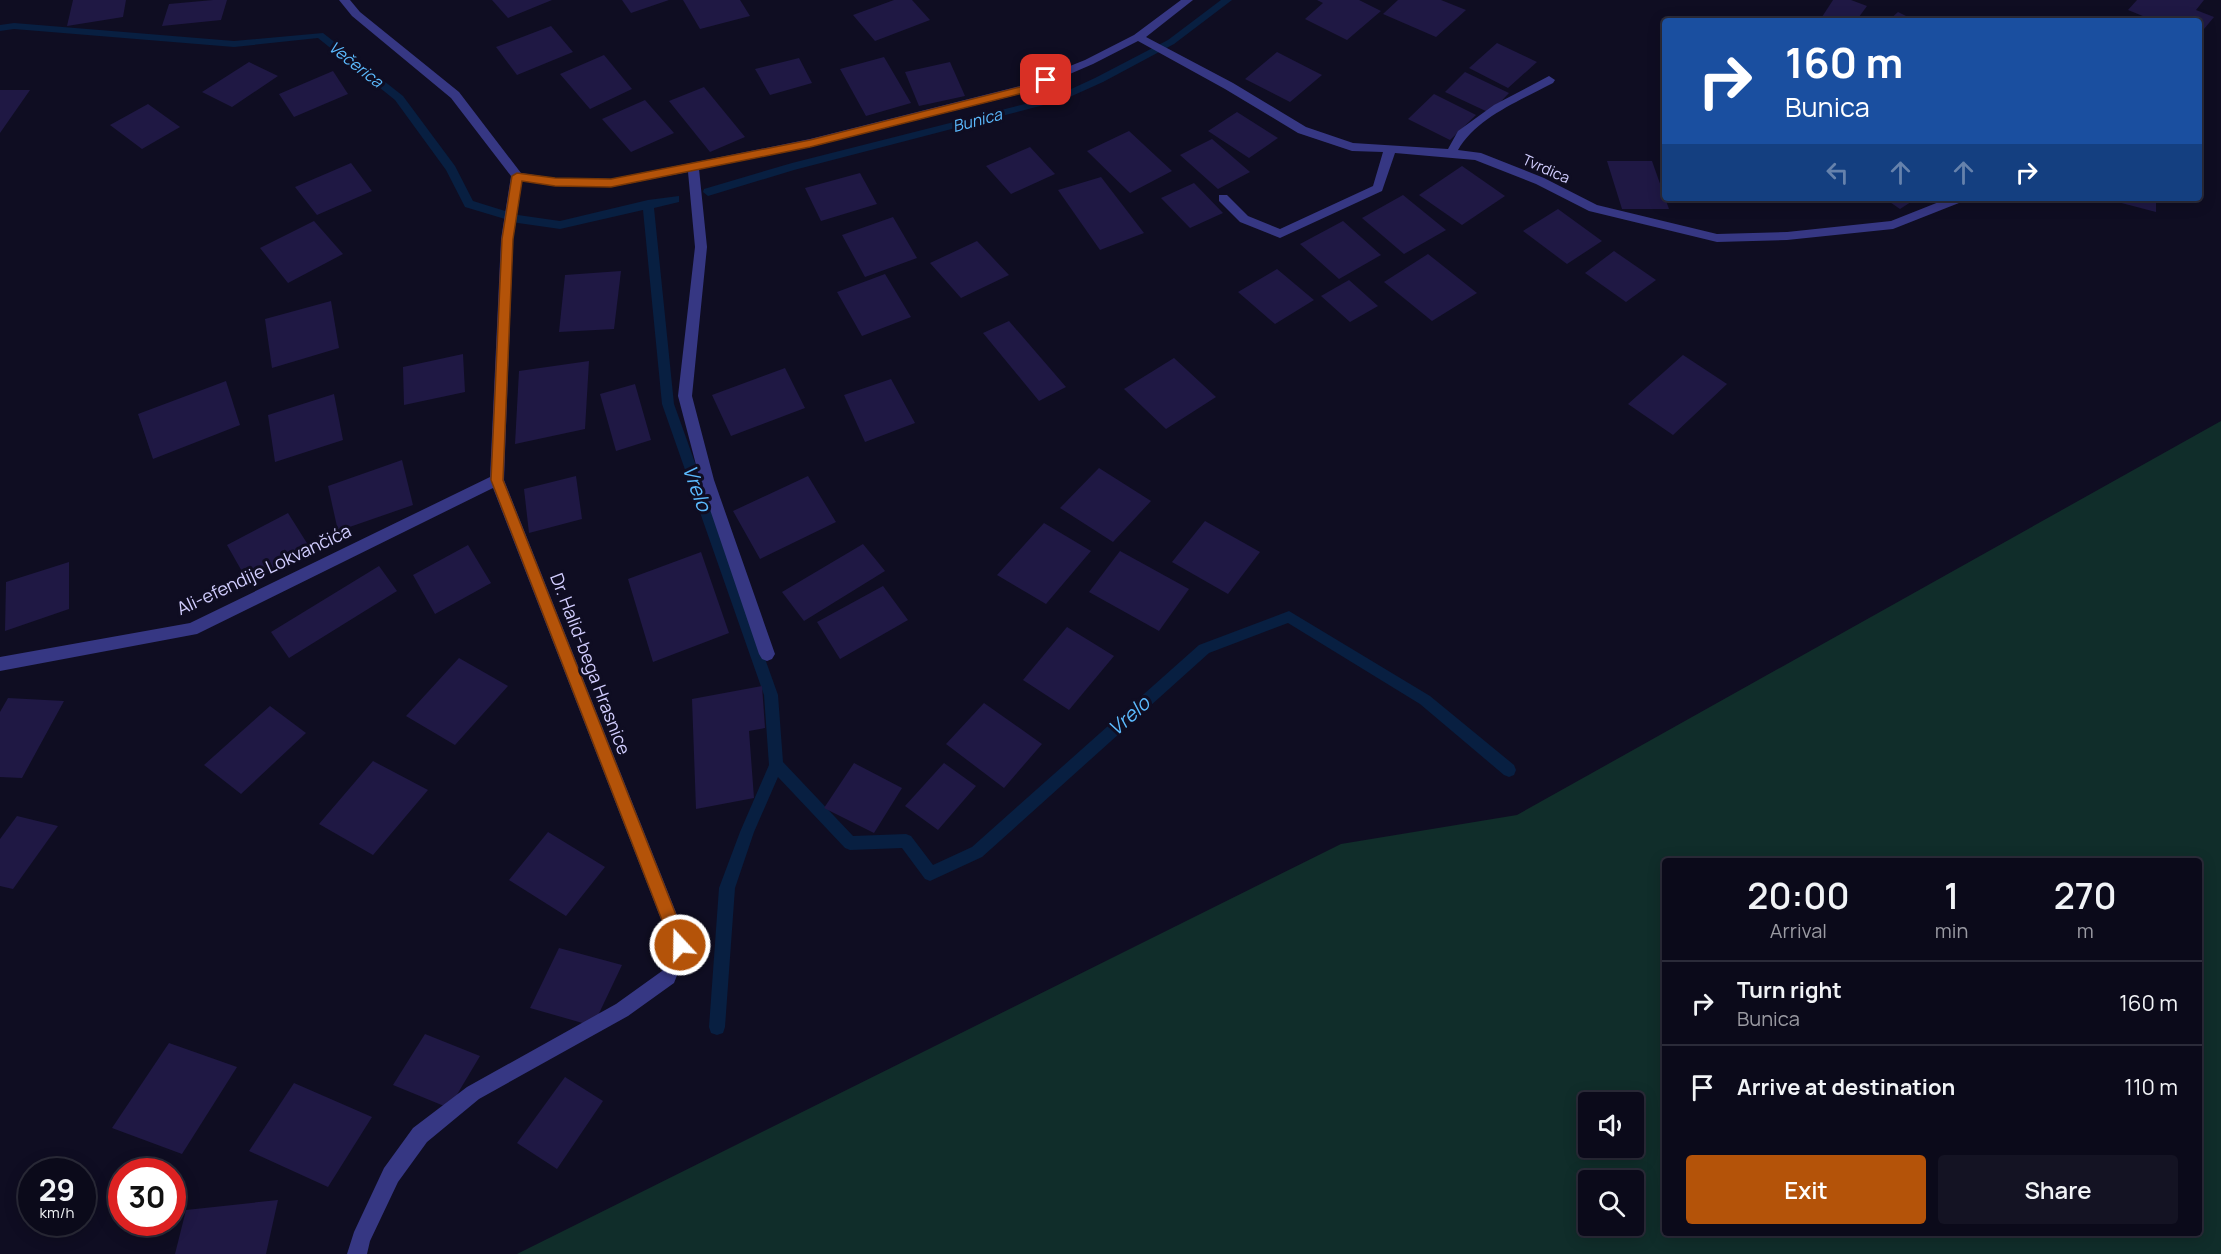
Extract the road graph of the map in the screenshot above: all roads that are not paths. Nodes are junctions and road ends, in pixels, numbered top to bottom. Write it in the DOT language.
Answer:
graph roads {
  1 [pos="344,0"];
  2 [pos="1188,0"];
  3 [pos="1143,40"];
  4 [pos="1549,80"];
  5 [pos="1390,149"];
  6 [pos="1451,153"];
  7 [pos="693,167"];
  8 [pos="517,176"];
  9 [pos="1222,198"];
  10 [pos="1953,201"];
  11 [pos="497,480"];
  12 [pos="767,654"];
  13 [pos="0,664"];
  14 [pos="357,1254"];
  1 -- 8 [label="street"];
  2 -- 3 [label="street"];
  3 -- 5 [label="street, Tvrdica"];
  3 -- 7 [label="street"];
  4 -- 6 [label="street"];
  5 -- 6 [label="street, Tvrdica"];
  5 -- 9 [label="street"];
  6 -- 10 [label="street, Tvrdica"];
  7 -- 8 [label="street"];
  7 -- 12 [label="street"];
  8 -- 11 [label="street, Dr. Halid-bega Hrasnice"];
  11 -- 13 [label="street, Ali-efendije Lokvančića"];
  11 -- 14 [label="street, Dr. Halid-bega Hrasnice"];
}
